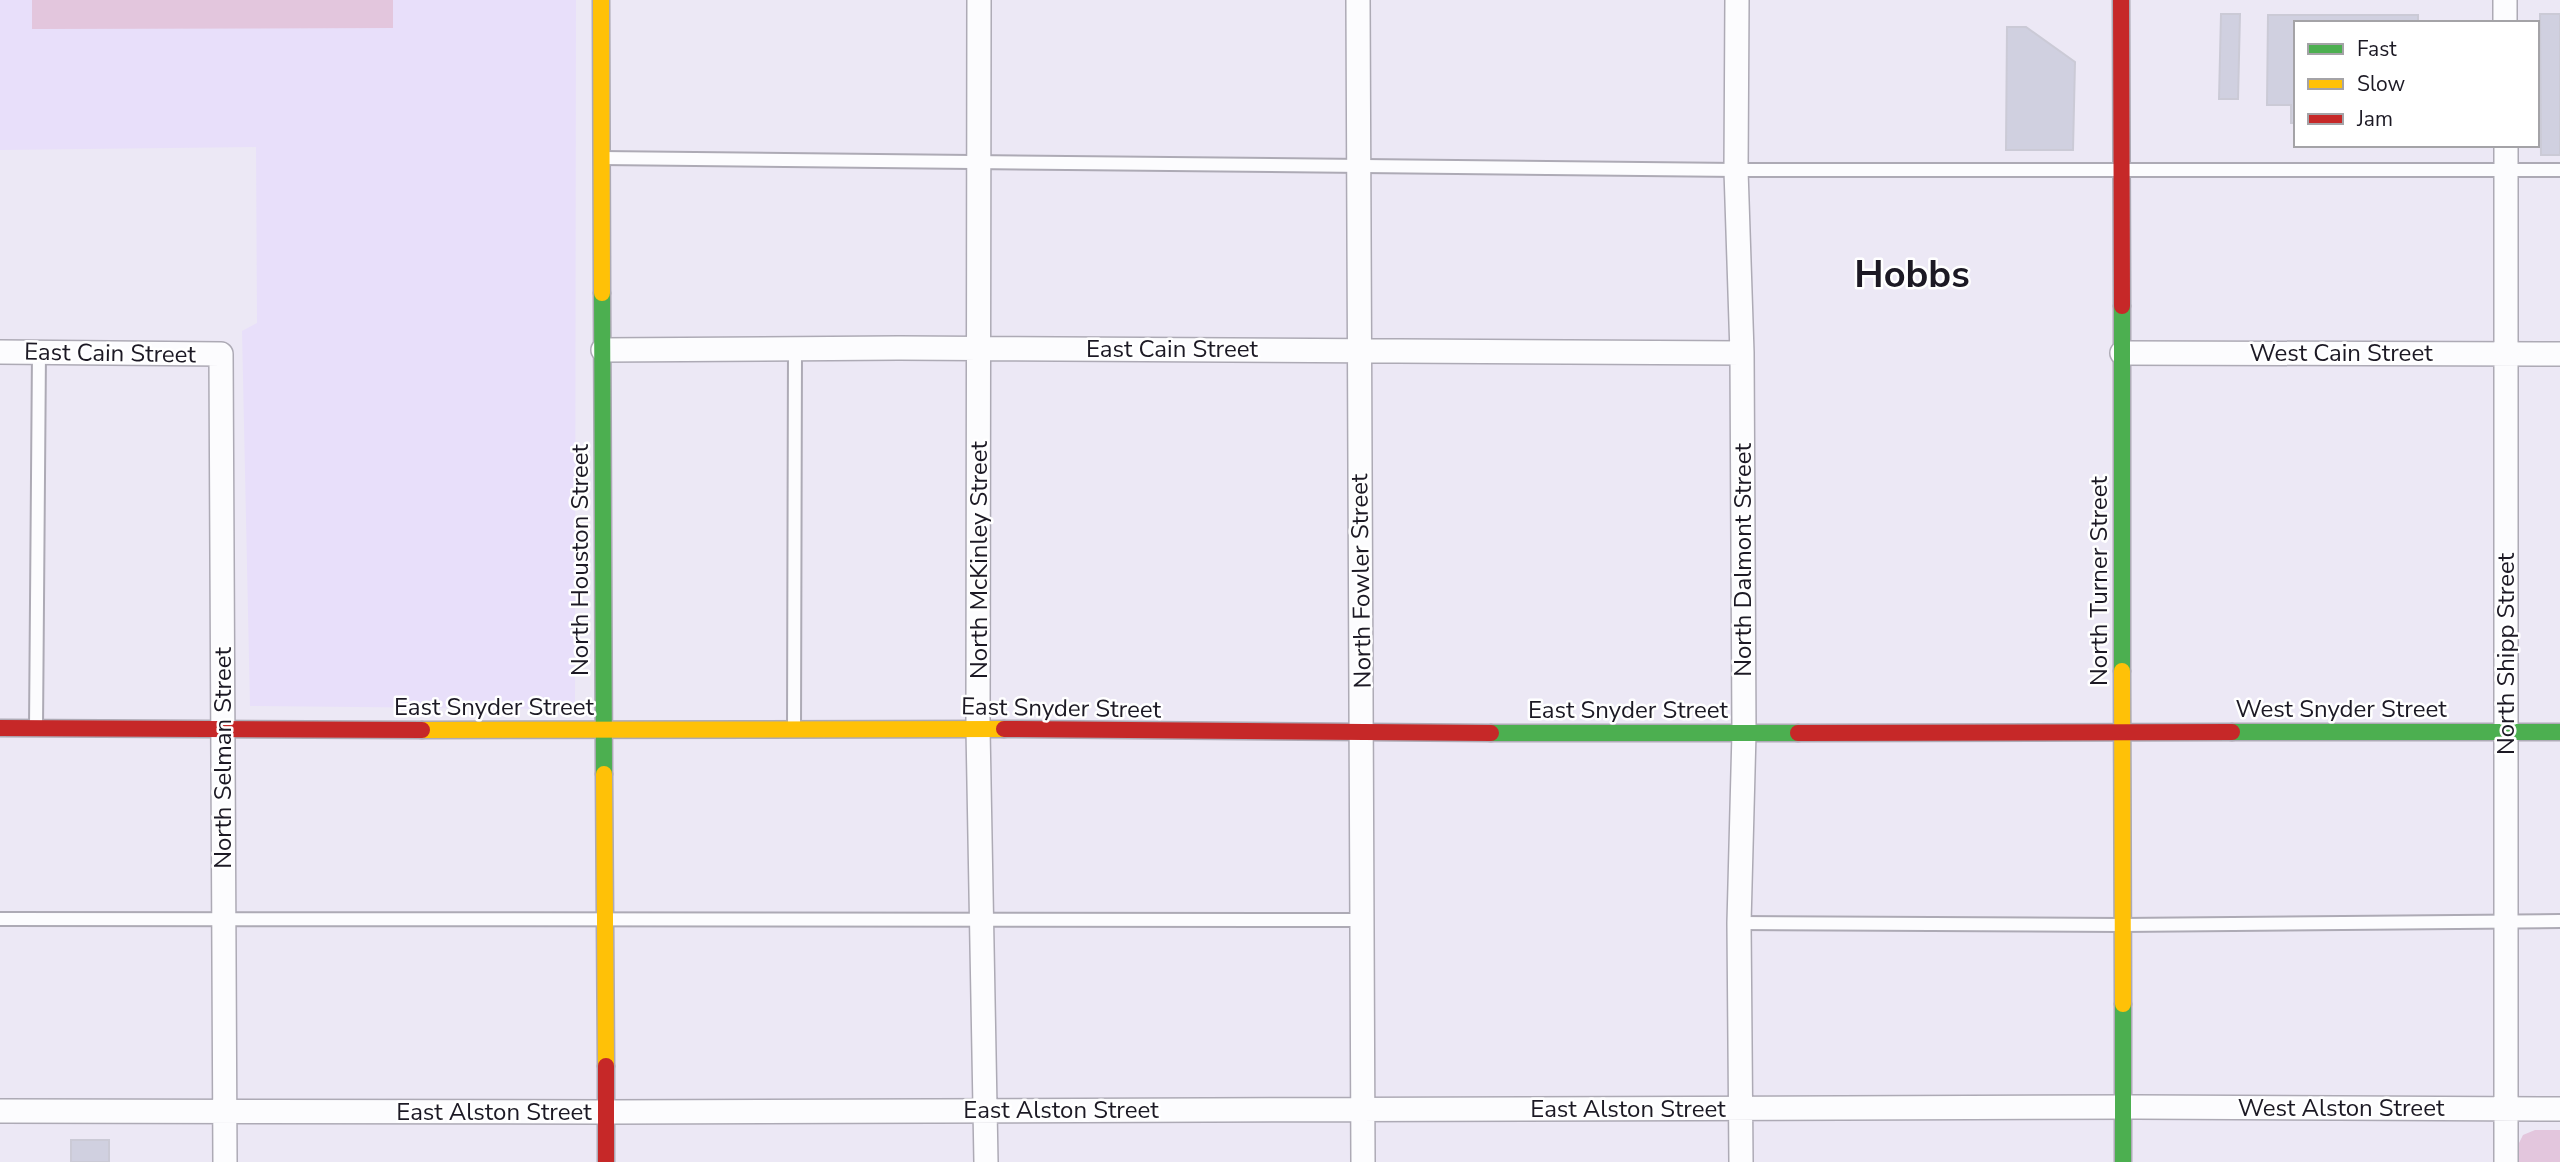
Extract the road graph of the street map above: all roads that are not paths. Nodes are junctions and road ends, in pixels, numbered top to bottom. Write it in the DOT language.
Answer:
graph roads {
  1 [pos="601,0"];
  2 [pos="979,0"];
  3 [pos="1358,0"];
  4 [pos="1737,0"];
  5 [pos="2121,0"];
  6 [pos="2505,0"];
  7 [pos="2505,21"];
  8 [pos="2506,147"];
  9 [pos="602,158"];
  10 [pos="979,163"];
  11 [pos="1357,166"];
  12 [pos="2122,169"];
  13 [pos="1736,170"];
  14 [pos="2506,170"];
  15 [pos="2560,170"];
  16 [pos="795,348"];
  17 [pos="979,348"];
  18 [pos="603,349"];
  19 [pos="1359,350"];
  20 [pos="0,352"];
  21 [pos="39,352"];
  22 [pos="1742,353"];
  23 [pos="2122,353"];
  24 [pos="221,354"];
  25 [pos="2506,354"];
  26 [pos="2560,354"];
  27 [pos="0,728"];
  28 [pos="36,728"];
  29 [pos="223,728"];
  30 [pos="978,729"];
  31 [pos="794,730"];
  32 [pos="603,731"];
  33 [pos="2122,732"];
  34 [pos="2506,732"];
  35 [pos="2560,732"];
  36 [pos="1363,733"];
  37 [pos="1744,733"];
  38 [pos="0,919"];
  39 [pos="224,919"];
  40 [pos="604,919"];
  41 [pos="1362,920"];
  42 [pos="984,921"];
  43 [pos="2506,921"];
  44 [pos="2560,921"];
  45 [pos="1739,923"];
  46 [pos="2122,925"];
  47 [pos="1742,1108"];
  48 [pos="2122,1108"];
  49 [pos="2506,1108"];
  50 [pos="986,1109"];
  51 [pos="2560,1109"];
  52 [pos="225,1110"];
  53 [pos="1363,1110"];
  54 [pos="0,1111"];
  55 [pos="605,1112"];
  56 [pos="225,1162"];
  57 [pos="606,1162"];
  58 [pos="986,1162"];
  59 [pos="1363,1162"];
  60 [pos="1741,1162"];
  61 [pos="2123,1162"];
  62 [pos="2506,1162"];
  1 -- 9 [label="street, North Houston Street"];
  2 -- 10 [label="street, North McKinley Street"];
  3 -- 11 [label="street, North Fowler Street"];
  4 -- 13 [label="street, North Dalmont Street"];
  5 -- 12 [label="street, North Turner Street"];
  6 -- 7 [label="street"];
  8 -- 14 [label="street, North Shipp Street"];
  9 -- 10 [label="lane"];
  9 -- 18 [label="street, North Houston Street"];
  10 -- 11 [label="lane"];
  10 -- 17 [label="street, North McKinley Street"];
  11 -- 13 [label="lane"];
  11 -- 19 [label="street, North Fowler Street"];
  12 -- 13 [label="lane"];
  12 -- 14 [label="lane"];
  12 -- 23 [label="street, North Turner Street"];
  13 -- 22 [label="street, North Dalmont Street"];
  14 -- 15 [label="lane"];
  14 -- 25 [label="street, North Shipp Street"];
  16 -- 17 [label="street, East Cain Street"];
  16 -- 18 [label="street, East Cain Street"];
  16 -- 31 [label="lane"];
  17 -- 19 [label="street, East Cain Street"];
  17 -- 30 [label="street, North McKinley Street"];
  18 -- 32 [label="street, North Houston Street"];
  19 -- 22 [label="street, East Cain Street"];
  19 -- 36 [label="street, North Fowler Street"];
  20 -- 21 [label="street, East Cain Street"];
  21 -- 24 [label="street, East Cain Street"];
  21 -- 28 [label="lane"];
  22 -- 37 [label="street, North Dalmont Street"];
  23 -- 25 [label="street, West Cain Street"];
  23 -- 33 [label="street, North Turner Street"];
  24 -- 29 [label="street, North Selman Street"];
  25 -- 26 [label="street, West Cain Street"];
  25 -- 34 [label="street, North Shipp Street"];
  27 -- 28 [label="street, East Snyder Street"];
  28 -- 29 [label="street, East Snyder Street"];
  29 -- 32 [label="street, East Snyder Street"];
  29 -- 39 [label="street, North Selman Street"];
  30 -- 31 [label="street, East Snyder Street"];
  30 -- 36 [label="street, East Snyder Street"];
  30 -- 42 [label="street, North McKinley Street"];
  31 -- 32 [label="street, East Snyder Street"];
  32 -- 40 [label="street, North Houston Street"];
  33 -- 34 [label="street, West Snyder Street"];
  33 -- 37 [label="street, East Snyder Street"];
  33 -- 46 [label="street, North Turner Street"];
  34 -- 35 [label="street, West Snyder Street"];
  34 -- 43 [label="street, North Shipp Street"];
  36 -- 37 [label="street, East Snyder Street"];
  36 -- 41 [label="street, North Fowler Street"];
  37 -- 45 [label="street, North Dalmont Street"];
  38 -- 39 [label="lane"];
  39 -- 40 [label="lane"];
  39 -- 52 [label="street, North Selman Street"];
  40 -- 42 [label="lane"];
  40 -- 55 [label="street, North Houston Street"];
  41 -- 42 [label="lane"];
  41 -- 53 [label="street, North Fowler Street"];
  42 -- 50 [label="street, North McKinley Street"];
  43 -- 44 [label="lane"];
  43 -- 46 [label="lane"];
  43 -- 49 [label="street, North Shipp Street"];
  45 -- 46 [label="lane"];
  45 -- 47 [label="street, North Dalmont Street"];
  46 -- 48 [label="street, North Turner Street"];
  47 -- 48 [label="street, East Alston Street"];
  47 -- 53 [label="street, East Alston Street"];
  47 -- 60 [label="street, North Dalmont Street"];
  48 -- 49 [label="street, West Alston Street"];
  48 -- 61 [label="street, North Turner Street"];
  49 -- 51 [label="street, West Alston Street"];
  49 -- 62 [label="street, North Shipp Street"];
  50 -- 53 [label="street, East Alston Street"];
  50 -- 55 [label="street, East Alston Street"];
  50 -- 58 [label="street, North McKinley Street"];
  52 -- 54 [label="street, East Alston Street"];
  52 -- 55 [label="street, East Alston Street"];
  52 -- 56 [label="street, North Selman Street"];
  53 -- 59 [label="street, North Fowler Street"];
  55 -- 57 [label="street, North Houston Street"];
}
